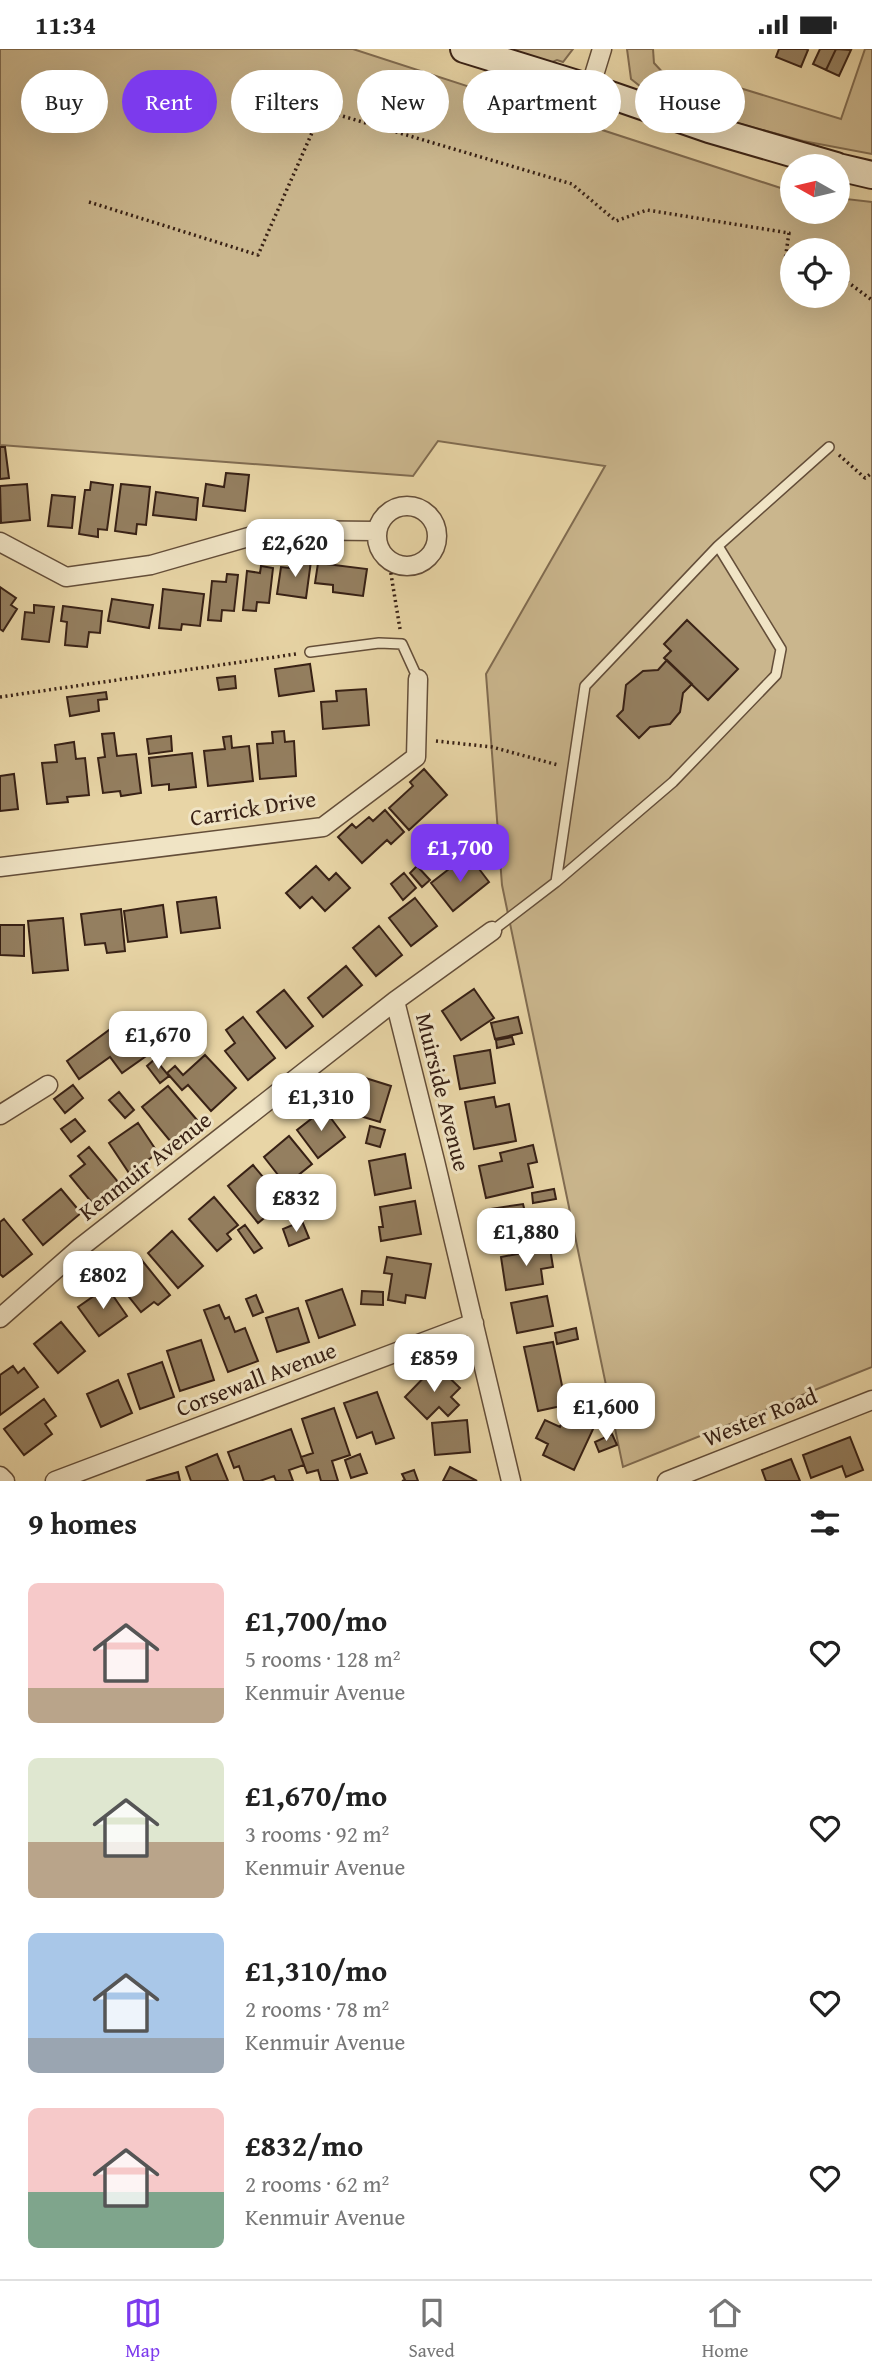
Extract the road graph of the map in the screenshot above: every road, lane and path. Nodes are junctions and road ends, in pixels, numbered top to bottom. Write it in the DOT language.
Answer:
graph roads {
  1 [pos="464,49"];
  2 [pos="603,49"];
  3 [pos="532,70"];
  4 [pos="596,70"];
  5 [pos="621,99"];
  6 [pos="793,154"];
  7 [pos="850,170"];
  8 [pos="868,174"];
  9 [pos="89,202"];
  10 [pos="788,238"];
  11 [pos="850,284"];
  12 [pos="872,300"];
  13 [pos="829,447"];
  14 [pos="872,473"];
  15 [pos="376,531"];
  16 [pos="0,542"];
  17 [pos="718,546"];
  18 [pos="388,562"];
  19 [pos="402,644"];
  20 [pos="310,652"];
  21 [pos="418,678"];
  22 [pos="0,697"];
  23 [pos="416,738"];
  24 [pos="573,769"];
  25 [pos="0,867"];
  26 [pos="556,882"];
  27 [pos="492,931"];
  28 [pos="395,1001"];
  29 [pos="48,1085"];
  30 [pos="0,1115"];
  31 [pos="0,1318"];
  32 [pos="474,1323"];
  33 [pos="872,1400"];
  34 [pos="0,1476"];
  35 [pos="695,1476"];
  36 [pos="5,1481"];
  37 [pos="55,1481"];
  38 [pos="511,1481"];
  39 [pos="667,1481"];
  1 -- 3 [label="main road"];
  2 -- 4 [label="street"];
  5 -- 6 [label="main road"];
  7 -- 8 [label="main road"];
  9 -- 10 [label="path"];
  11 -- 12 [label="path"];
  13 -- 14 [label="path"];
  13 -- 17 [label="lane"];
  15 -- 16 [label="street"];
  15 -- 18 [label="street"];
  15 -- 18 [label="street"];
  17 -- 24 [label="lane"];
  17 -- 26 [label="lane"];
  18 -- 19 [label="path"];
  19 -- 20 [label="lane"];
  19 -- 21 [label="lane"];
  20 -- 22 [label="path"];
  21 -- 23 [label="street, Carrick Drive"];
  23 -- 24 [label="path"];
  23 -- 25 [label="street, Carrick Drive"];
  24 -- 26 [label="lane"];
  26 -- 27 [label="lane"];
  27 -- 28 [label="street, Kenmuir Avenue"];
  28 -- 31 [label="street, Kenmuir Avenue"];
  28 -- 32 [label="street, Muirside Avenue"];
  29 -- 30 [label="street"];
  32 -- 37 [label="street, Corsewall Avenue"];
  32 -- 38 [label="street, Muirside Avenue"];
  33 -- 35 [label="street, Wester Road"];
  34 -- 36 [label="street"];
  35 -- 39 [label="street, Wester Road"];
}
